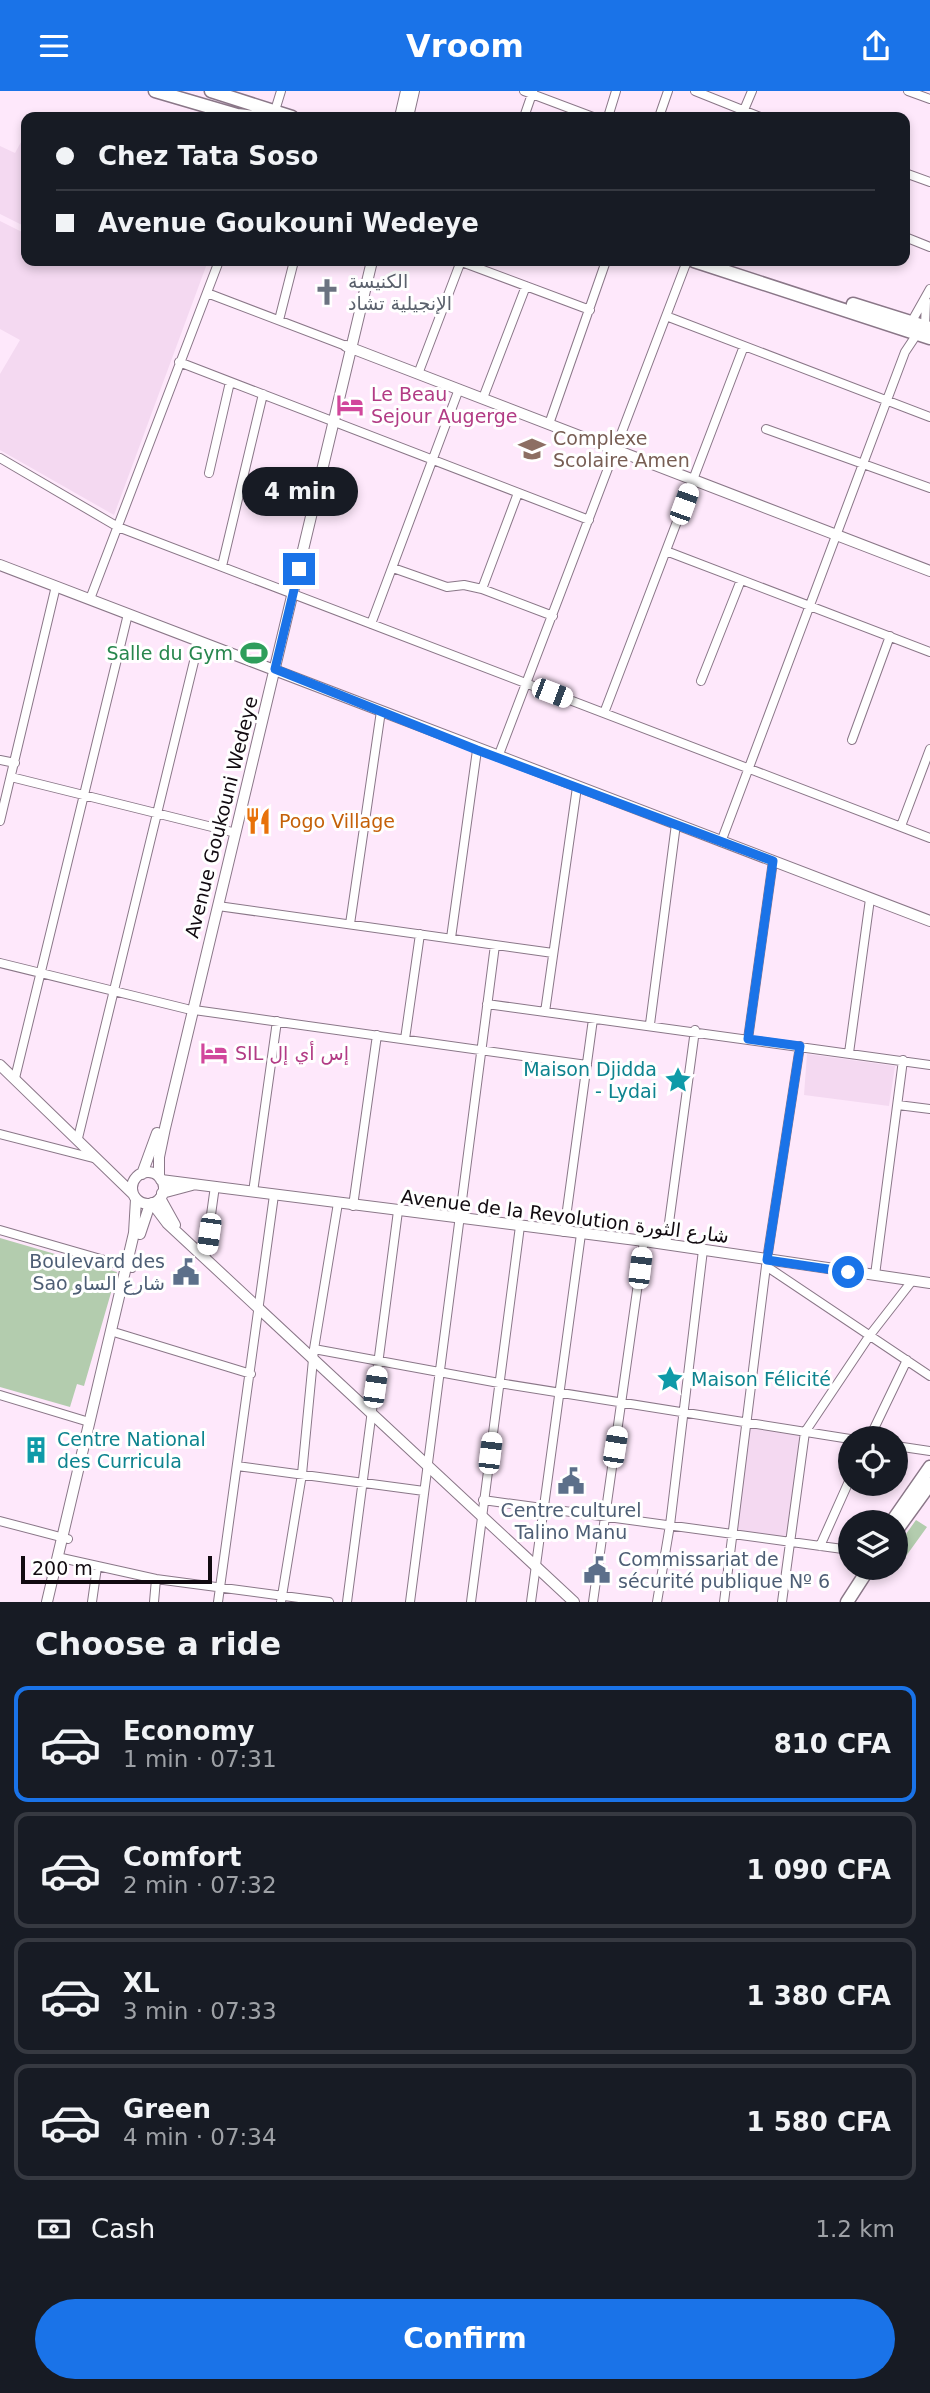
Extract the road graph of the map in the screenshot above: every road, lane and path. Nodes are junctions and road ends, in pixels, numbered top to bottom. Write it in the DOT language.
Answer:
graph roads {
  1 [pos="155,91"];
  2 [pos="181,91"];
  3 [pos="281,91"];
  4 [pos="406,91"];
  5 [pos="414,91"];
  6 [pos="615,91"];
  7 [pos="667,91"];
  8 [pos="695,91"];
  9 [pos="752,91"];
  10 [pos="908,91"];
  11 [pos="529,92"];
  12 [pos="221,95"];
  13 [pos="930,99"];
  14 [pos="227,112"];
  15 [pos="254,112"];
  16 [pos="275,112"];
  17 [pos="401,112"];
  18 [pos="409,112"];
  19 [pos="525,112"];
  20 [pos="580,112"];
  21 [pos="609,112"];
  22 [pos="661,112"];
  23 [pos="738,112"];
  24 [pos="743,112"];
  25 [pos="910,175"];
  26 [pos="930,182"];
  27 [pos="910,239"];
  28 [pos="930,247"];
  29 [pos="217,266"];
  30 [pos="293,266"];
  31 [pos="365,266"];
  32 [pos="371,266"];
  33 [pos="458,266"];
  34 [pos="473,266"];
  35 [pos="604,266"];
  36 [pos="685,266"];
  37 [pos="711,266"];
  38 [pos="737,266"];
  39 [pos="526,286"];
  40 [pos="930,289"];
  41 [pos="207,293"];
  42 [pos="927,299"];
  43 [pos="590,310"];
  44 [pos="666,316"];
  45 [pos="279,320"];
  46 [pos="920,329"];
  47 [pos="744,346"];
  48 [pos="348,347"];
  49 [pos="905,352"];
  50 [pos="180,362"];
  51 [pos="418,374"];
  52 [pos="230,382"];
  53 [pos="459,389"];
  54 [pos="262,394"];
  55 [pos="483,398"];
  56 [pos="887,400"];
  57 [pos="930,417"];
  58 [pos="331,420"];
  59 [pos="549,424"];
  60 [pos="766,429"];
  61 [pos="617,451"];
  62 [pos="0,458"];
  63 [pos="434,460"];
  64 [pos="864,464"];
  65 [pos="209,473"];
  66 [pos="692,480"];
  67 [pos="930,488"];
  68 [pos="518,493"];
  69 [pos="589,520"];
  70 [pos="118,527"];
  71 [pos="837,535"];
  72 [pos="666,551"];
  73 [pos="0,565"];
  74 [pos="222,566"];
  75 [pos="393,568"];
  76 [pos="930,571"];
  77 [pos="741,580"];
  78 [pos="56,586"];
  79 [pos="482,589"];
  80 [pos="290,593"];
  81 [pos="90,599"];
  82 [pos="810,605"];
  83 [pos="128,614"];
  84 [pos="553,616"];
  85 [pos="371,624"];
  86 [pos="890,636"];
  87 [pos="199,641"];
  88 [pos="930,652"];
  89 [pos="272,668"];
  90 [pos="701,681"];
  91 [pos="526,683"];
  92 [pos="381,711"];
  93 [pos="604,713"];
  94 [pos="852,740"];
  95 [pos="930,748"];
  96 [pos="477,750"];
  97 [pos="498,757"];
  98 [pos="0,759"];
  99 [pos="15,763"];
  100 [pos="749,769"];
  101 [pos="11,778"];
  102 [pos="577,787"];
  103 [pos="83,795"];
  104 [pos="158,814"];
  105 [pos="0,821"];
  106 [pos="676,824"];
  107 [pos="901,826"];
  108 [pos="233,832"];
  109 [pos="930,838"];
  110 [pos="721,842"];
  111 [pos="773,861"];
  112 [pos="870,899"];
  113 [pos="218,906"];
  114 [pos="930,921"];
  115 [pos="350,924"];
  116 [pos="420,934"];
  117 [pos="451,938"];
  118 [pos="495,945"];
  119 [pos="553,953"];
  120 [pos="0,963"];
  121 [pos="40,973"];
  122 [pos="115,992"];
  123 [pos="487,1004"];
  124 [pos="190,1009"];
  125 [pos="545,1012"];
  126 [pos="593,1019"];
  127 [pos="277,1021"];
  128 [pos="650,1024"];
  129 [pos="695,1030"];
  130 [pos="377,1035"];
  131 [pos="405,1039"];
  132 [pos="748,1039"];
  133 [pos="800,1046"];
  134 [pos="481,1050"];
  135 [pos="849,1053"];
  136 [pos="903,1061"];
  137 [pos="0,1065"];
  138 [pos="587,1065"];
  139 [pos="930,1065"];
  140 [pos="15,1078"];
  141 [pos="898,1105"];
  142 [pos="930,1109"];
  143 [pos="0,1134"];
  144 [pos="78,1138"];
  145 [pos="99,1160"];
  146 [pos="113,1173"];
  147 [pos="140,1175"];
  148 [pos="160,1179"];
  149 [pos="196,1184"];
  150 [pos="215,1186"];
  151 [pos="253,1192"];
  152 [pos="274,1195"];
  153 [pos="135,1197"];
  154 [pos="156,1199"];
  155 [pos="338,1203"];
  156 [pos="353,1206"];
  157 [pos="398,1211"];
  158 [pos="462,1218"];
  159 [pos="142,1224"];
  160 [pos="172,1226"];
  161 [pos="520,1226"];
  162 [pos="0,1230"];
  163 [pos="564,1232"];
  164 [pos="581,1234"];
  165 [pos="644,1241"];
  166 [pos="666,1245"];
  167 [pos="703,1251"];
  168 [pos="205,1258"];
  169 [pos="766,1263"];
  170 [pos="129,1267"];
  171 [pos="875,1275"];
  172 [pos="912,1281"];
  173 [pos="930,1283"];
  174 [pos="259,1309"];
  175 [pos="117,1333"];
  176 [pos="870,1335"];
  177 [pos="313,1354"];
  178 [pos="907,1360"];
  179 [pos="379,1361"];
  180 [pos="440,1371"];
  181 [pos="251,1374"];
  182 [pos="930,1376"];
  183 [pos="499,1383"];
  184 [pos="562,1393"];
  185 [pos="0,1395"];
  186 [pos="623,1401"];
  187 [pos="684,1411"];
  188 [pos="372,1413"];
  189 [pos="89,1422"];
  190 [pos="746,1422"];
  191 [pos="876,1426"];
  192 [pos="805,1432"];
  193 [pos="838,1437"];
  194 [pos="908,1448"];
  195 [pos="930,1451"];
  196 [pos="427,1465"];
  197 [pos="237,1466"];
  198 [pos="930,1467"];
  199 [pos="302,1474"];
  200 [pos="362,1482"];
  201 [pos="930,1484"];
  202 [pos="424,1491"];
  203 [pos="842,1496"];
  204 [pos="483,1500"];
  205 [pos="546,1510"];
  206 [pos="900,1510"];
  207 [pos="908,1514"];
  208 [pos="604,1517"];
  209 [pos="482,1518"];
  210 [pos="0,1521"];
  211 [pos="670,1525"];
  212 [pos="733,1534"];
  213 [pos="65,1539"];
  214 [pos="789,1541"];
  215 [pos="820,1545"];
  216 [pos="838,1548"];
  217 [pos="60,1558"];
  218 [pos="97,1567"];
  219 [pos="536,1568"];
  220 [pos="156,1579"];
  221 [pos="852,1580"];
  222 [pos="861,1580"];
  223 [pos="220,1588"];
  224 [pos="281,1599"];
  225 [pos="47,1602"];
  226 [pos="52,1602"];
  227 [pos="92,1602"];
  228 [pos="154,1602"];
  229 [pos="218,1602"];
  230 [pos="329,1602"];
  231 [pos="347,1602"];
  232 [pos="410,1602"];
  233 [pos="471,1602"];
  234 [pos="531,1602"];
  235 [pos="574,1602"];
  236 [pos="593,1602"];
  237 [pos="657,1602"];
  238 [pos="724,1602"];
  239 [pos="782,1602"];
  240 [pos="838,1602"];
  241 [pos="847,1602"];
  1 -- 14 [label="main road"];
  2 -- 12 [label="main road"];
  3 -- 16 [label="street"];
  4 -- 17 [label="street"];
  5 -- 18 [label="street"];
  6 -- 21 [label="street"];
  7 -- 22 [label="street"];
  8 -- 23 [label="street"];
  9 -- 24 [label="street"];
  10 -- 13 [label="street"];
  11 -- 19 [label="street"];
  11 -- 20 [label="street"];
  12 -- 15 [label="main road"];
  25 -- 26 [label="street"];
  27 -- 28 [label="street"];
  29 -- 41 [label="street"];
  30 -- 45 [label="street"];
  31 -- 48 [label="street, Avenue Goukouni Wedeye"];
  32 -- 48 [label="street, Avenue Goukouni Wedeye"];
  33 -- 51 [label="street"];
  34 -- 39 [label="street"];
  35 -- 43 [label="street"];
  36 -- 44 [label="street"];
  37 -- 46 [label="main road"];
  38 -- 46 [label="main road"];
  39 -- 43 [label="street"];
  39 -- 55 [label="street"];
  40 -- 42 [label="street"];
  41 -- 45 [label="street"];
  41 -- 50 [label="street"];
  42 -- 46 [label="street"];
  42 -- 46 [label="street"];
  43 -- 59 [label="street"];
  44 -- 47 [label="street"];
  44 -- 61 [label="street"];
  45 -- 48 [label="street"];
  46 -- 49 [label="street"];
  46 -- 49 [label="street"];
  47 -- 56 [label="street"];
  47 -- 66 [label="street"];
  48 -- 51 [label="street"];
  48 -- 58 [label="street, Avenue Goukouni Wedeye"];
  49 -- 56 [label="street"];
  50 -- 52 [label="street"];
  50 -- 70 [label="street"];
  51 -- 53 [label="street"];
  52 -- 54 [label="street"];
  52 -- 65 [label="street"];
  53 -- 55 [label="street"];
  53 -- 63 [label="street"];
  54 -- 58 [label="street"];
  54 -- 74 [label="street"];
  55 -- 59 [label="street"];
  56 -- 57 [label="street"];
  56 -- 64 [label="street"];
  58 -- 63 [label="street"];
  58 -- 80 [label="street, Avenue Goukouni Wedeye"];
  59 -- 61 [label="street"];
  60 -- 64 [label="street"];
  61 -- 66 [label="street"];
  61 -- 69 [label="street"];
  62 -- 70 [label="street"];
  63 -- 68 [label="street"];
  63 -- 75 [label="street"];
  64 -- 67 [label="street"];
  64 -- 71 [label="street"];
  66 -- 71 [label="street"];
  66 -- 72 [label="street"];
  68 -- 69 [label="street"];
  68 -- 79 [label="street"];
  69 -- 84 [label="street"];
  70 -- 74 [label="street"];
  70 -- 81 [label="street"];
  71 -- 76 [label="street"];
  71 -- 82 [label="street"];
  72 -- 77 [label="street"];
  72 -- 93 [label="street"];
  73 -- 78 [label="street"];
  74 -- 80 [label="street"];
  75 -- 79 [label="street"];
  75 -- 85 [label="street"];
  77 -- 82 [label="street"];
  77 -- 90 [label="street"];
  78 -- 81 [label="street"];
  78 -- 99 [label="street"];
  79 -- 84 [label="street"];
  80 -- 85 [label="street"];
  80 -- 89 [label="street, Avenue Goukouni Wedeye"];
  81 -- 83 [label="street"];
  82 -- 86 [label="street"];
  82 -- 100 [label="street"];
  83 -- 87 [label="street"];
  83 -- 103 [label="street"];
  84 -- 91 [label="street"];
  85 -- 91 [label="street"];
  86 -- 88 [label="street"];
  86 -- 94 [label="street"];
  87 -- 89 [label="street"];
  87 -- 104 [label="street"];
  89 -- 92 [label="street"];
  89 -- 108 [label="street, Avenue Goukouni Wedeye"];
  91 -- 93 [label="street"];
  91 -- 97 [label="street"];
  92 -- 96 [label="street"];
  92 -- 115 [label="street"];
  93 -- 100 [label="street"];
  95 -- 107 [label="street"];
  96 -- 97 [label="street"];
  96 -- 117 [label="street"];
  97 -- 102 [label="street"];
  98 -- 99 [label="street"];
  99 -- 101 [label="street"];
  100 -- 107 [label="street"];
  100 -- 110 [label="street"];
  101 -- 103 [label="street"];
  101 -- 105 [label="street"];
  102 -- 106 [label="street"];
  102 -- 119 [label="street"];
  103 -- 104 [label="street"];
  103 -- 121 [label="street"];
  104 -- 108 [label="street"];
  104 -- 122 [label="street"];
  106 -- 110 [label="street"];
  106 -- 128 [label="street"];
  107 -- 109 [label="street"];
  108 -- 113 [label="street, Avenue Goukouni Wedeye"];
  108 -- 124 [label="street, Avenue Goukouni Wedeye"];
  110 -- 111 [label="street"];
  111 -- 112 [label="street"];
  111 -- 132 [label="street"];
  112 -- 114 [label="street"];
  112 -- 135 [label="street"];
  113 -- 115 [label="street"];
  113 -- 124 [label="street, Avenue Goukouni Wedeye"];
  115 -- 116 [label="street"];
  116 -- 117 [label="street"];
  116 -- 131 [label="street"];
  117 -- 118 [label="street"];
  118 -- 119 [label="street"];
  118 -- 123 [label="street"];
  119 -- 125 [label="street"];
  120 -- 121 [label="street"];
  121 -- 122 [label="street"];
  121 -- 140 [label="street"];
  122 -- 124 [label="street"];
  122 -- 144 [label="street"];
  123 -- 125 [label="street"];
  123 -- 134 [label="street"];
  124 -- 127 [label="street"];
  124 -- 147 [label="street, Avenue Goukouni Wedeye"];
  124 -- 148 [label="street, Avenue Goukouni Wedeye"];
  125 -- 126 [label="street"];
  126 -- 128 [label="street"];
  126 -- 138 [label="street"];
  127 -- 130 [label="street"];
  127 -- 151 [label="street"];
  128 -- 129 [label="street"];
  129 -- 132 [label="street"];
  129 -- 166 [label="street"];
  130 -- 131 [label="street"];
  130 -- 156 [label="street"];
  131 -- 134 [label="street"];
  132 -- 133 [label="street"];
  133 -- 135 [label="street"];
  133 -- 169 [label="street"];
  134 -- 138 [label="street"];
  134 -- 158 [label="street"];
  135 -- 136 [label="street"];
  136 -- 139 [label="street"];
  136 -- 141 [label="street"];
  137 -- 140 [label="street"];
  138 -- 163 [label="street"];
  140 -- 144 [label="street"];
  141 -- 142 [label="street"];
  141 -- 171 [label="street"];
  143 -- 145 [label="street"];
  144 -- 145 [label="street"];
  145 -- 146 [label="street"];
  146 -- 147 [label="street"];
  146 -- 153 [label="street"];
  147 -- 148 [label="street"];
  147 -- 153 [label="street"];
  148 -- 149 [label="street, Avenue de la Revolution شارع الثورة"];
  148 -- 154 [label="street"];
  149 -- 150 [label="street, Avenue de la Revolution شارع الثورة"];
  149 -- 154 [label="street, Avenue de la Revolution شارع الثورة"];
  150 -- 151 [label="street, Avenue de la Revolution شارع الثورة"];
  150 -- 168 [label="street"];
  151 -- 152 [label="street, Avenue de la Revolution شارع الثورة"];
  152 -- 155 [label="street, Avenue de la Revolution شارع الثورة"];
  152 -- 174 [label="street"];
  153 -- 154 [label="street"];
  153 -- 170 [label="street"];
  154 -- 159 [label="street"];
  154 -- 160 [label="street"];
  155 -- 156 [label="street, Avenue de la Revolution شارع الثورة"];
  155 -- 177 [label="street"];
  156 -- 157 [label="street, Avenue de la Revolution شارع الثورة"];
  157 -- 158 [label="street, Avenue de la Revolution شارع الثورة"];
  157 -- 179 [label="street"];
  158 -- 161 [label="street, Avenue de la Revolution شارع الثورة"];
  158 -- 180 [label="street"];
  159 -- 160 [label="street"];
  159 -- 170 [label="street"];
  160 -- 168 [label="street"];
  161 -- 163 [label="street, Avenue de la Revolution شارع الثورة"];
  161 -- 183 [label="street"];
  162 -- 170 [label="street"];
  163 -- 164 [label="street, Avenue de la Revolution شارع الثورة"];
  164 -- 165 [label="street, Avenue de la Revolution شارع الثورة"];
  164 -- 184 [label="street"];
  165 -- 166 [label="street, Avenue de la Revolution شارع الثورة"];
  165 -- 186 [label="street"];
  166 -- 167 [label="street, Avenue de la Revolution شارع الثورة"];
  167 -- 169 [label="street, Avenue de la Revolution شارع الثورة"];
  167 -- 187 [label="street"];
  168 -- 174 [label="street"];
  169 -- 171 [label="street, Avenue de la Revolution شارع الثورة"];
  169 -- 176 [label="street"];
  169 -- 190 [label="street"];
  170 -- 175 [label="street"];
  170 -- 189 [label="street"];
  171 -- 172 [label="street, Avenue de la Revolution شارع الثورة"];
  172 -- 173 [label="street, Avenue de la Revolution شارع الثورة"];
  172 -- 176 [label="street"];
  174 -- 177 [label="street"];
  174 -- 181 [label="street"];
  175 -- 181 [label="street"];
  175 -- 213 [label="street"];
  176 -- 178 [label="street"];
  176 -- 192 [label="street"];
  177 -- 179 [label="street"];
  177 -- 188 [label="street"];
  177 -- 199 [label="street"];
  178 -- 182 [label="street"];
  178 -- 191 [label="street"];
  179 -- 180 [label="street"];
  179 -- 188 [label="street"];
  180 -- 183 [label="street"];
  180 -- 196 [label="street"];
  181 -- 197 [label="street"];
  183 -- 184 [label="street"];
  183 -- 204 [label="street"];
  184 -- 186 [label="street"];
  184 -- 205 [label="street"];
  185 -- 189 [label="street"];
  186 -- 187 [label="street"];
  186 -- 208 [label="street"];
  187 -- 190 [label="street"];
  187 -- 211 [label="street"];
  188 -- 196 [label="street"];
  188 -- 200 [label="street"];
  189 -- 213 [label="street"];
  190 -- 192 [label="street"];
  190 -- 212 [label="street"];
  192 -- 193 [label="street"];
  192 -- 214 [label="street"];
  194 -- 195 [label="street"];
  196 -- 202 [label="street"];
  196 -- 209 [label="street"];
  197 -- 199 [label="street"];
  197 -- 223 [label="street"];
  198 -- 206 [label="main road"];
  199 -- 200 [label="street"];
  199 -- 224 [label="street"];
  200 -- 202 [label="street"];
  200 -- 231 [label="street"];
  201 -- 207 [label="main road"];
  202 -- 232 [label="street"];
  203 -- 215 [label="street"];
  204 -- 205 [label="street"];
  204 -- 209 [label="street"];
  205 -- 208 [label="street"];
  205 -- 219 [label="street"];
  208 -- 211 [label="street"];
  208 -- 236 [label="street"];
  209 -- 219 [label="street"];
  209 -- 233 [label="street"];
  210 -- 213 [label="street"];
  211 -- 212 [label="street"];
  211 -- 237 [label="street"];
  212 -- 214 [label="street"];
  212 -- 238 [label="street"];
  213 -- 217 [label="street"];
  214 -- 215 [label="street"];
  214 -- 239 [label="street"];
  215 -- 216 [label="street"];
  217 -- 218 [label="street"];
  217 -- 225 [label="street"];
  217 -- 226 [label="street"];
  218 -- 220 [label="street"];
  218 -- 227 [label="street"];
  219 -- 234 [label="street"];
  219 -- 235 [label="street"];
  220 -- 223 [label="street"];
  220 -- 228 [label="street"];
  221 -- 240 [label="main road"];
  222 -- 241 [label="main road"];
  223 -- 224 [label="street"];
  223 -- 229 [label="street"];
  224 -- 230 [label="street"];
}
